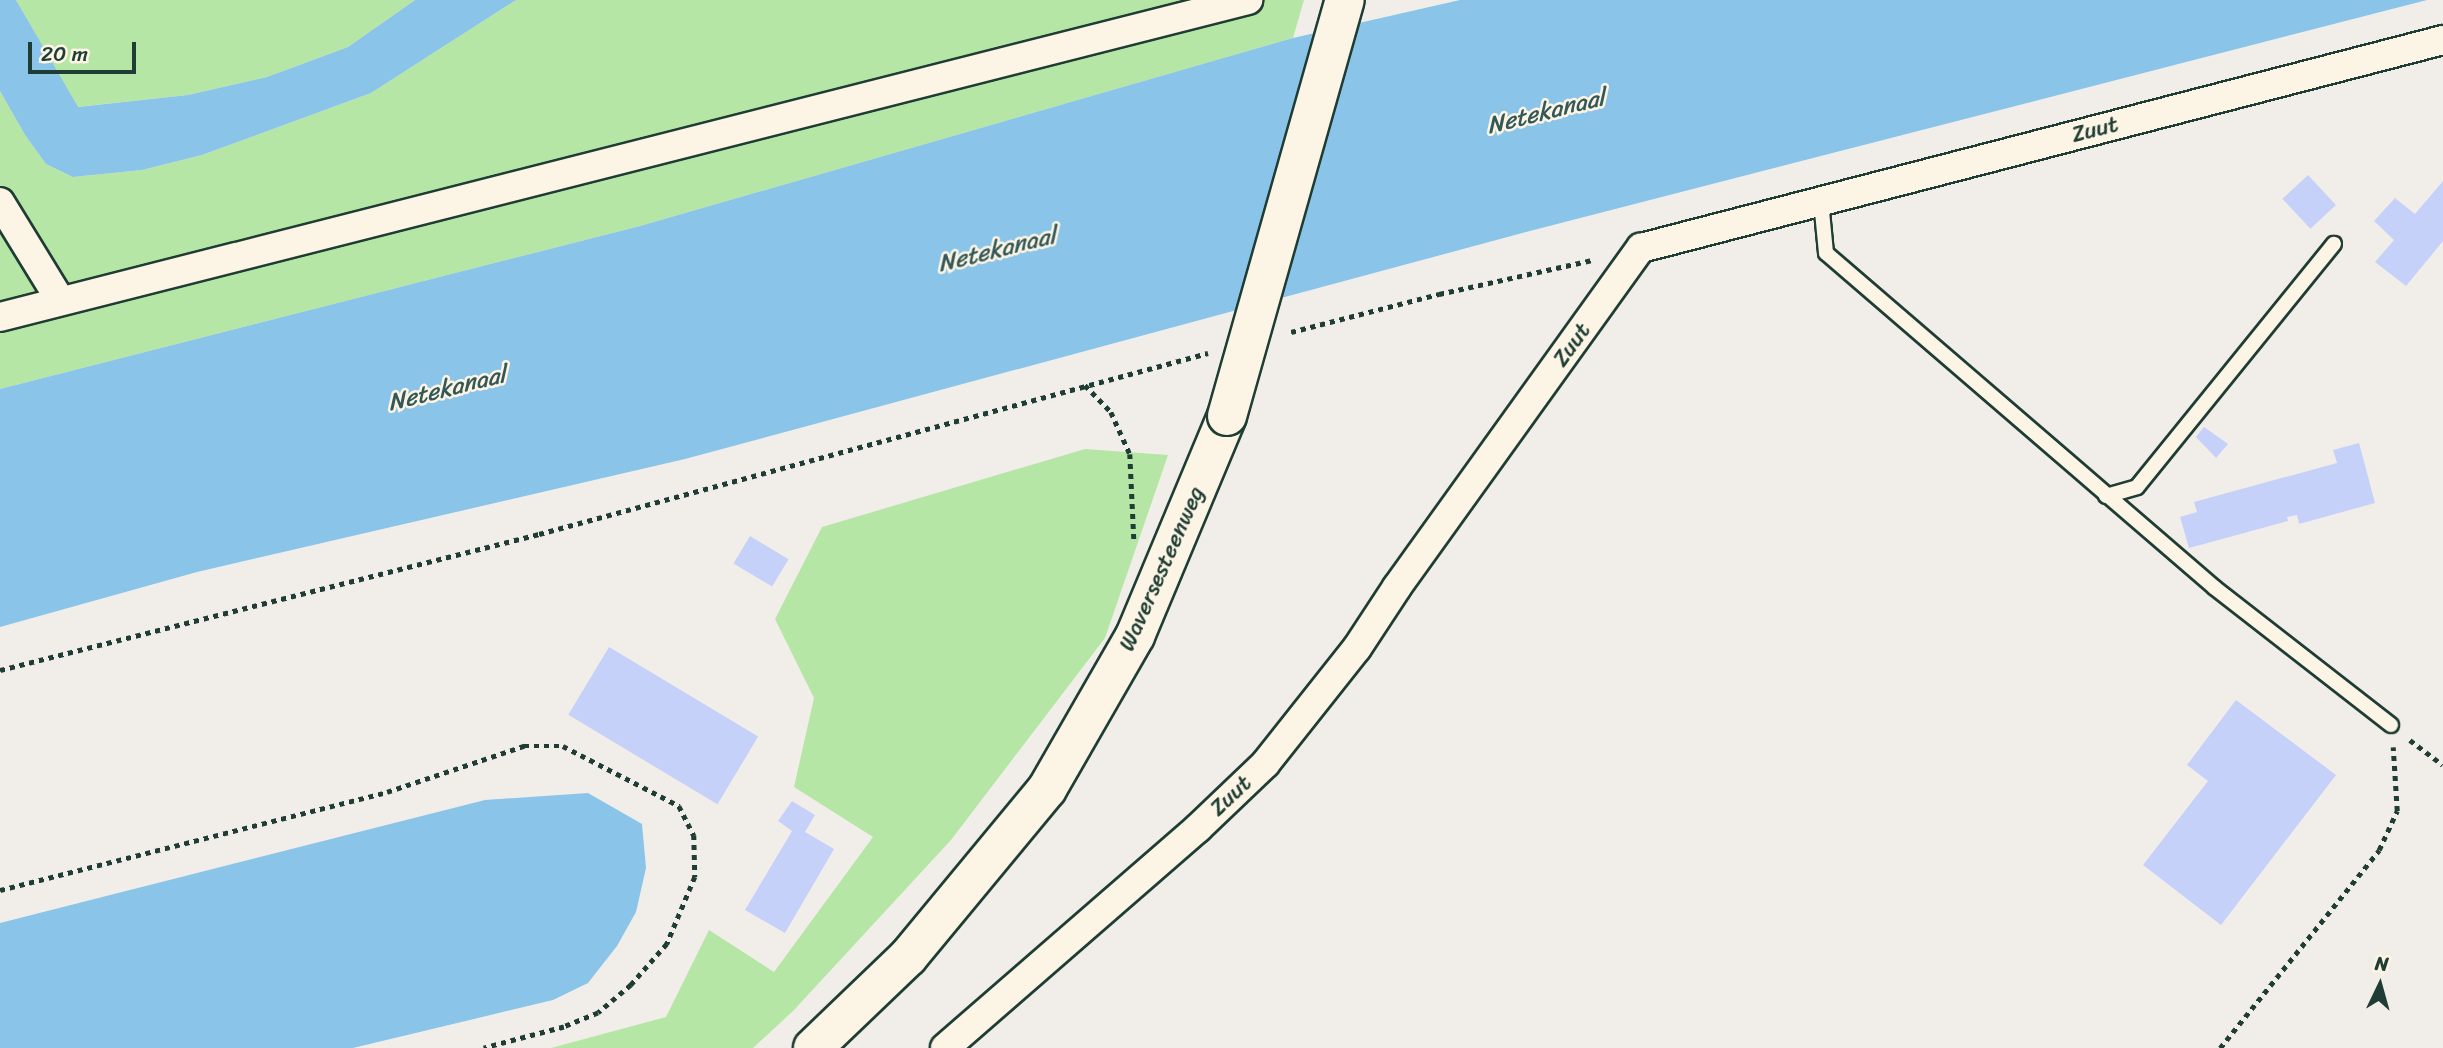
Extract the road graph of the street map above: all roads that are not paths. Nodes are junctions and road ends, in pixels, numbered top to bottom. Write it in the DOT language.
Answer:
graph roads {
  1 [pos="1248,0"];
  2 [pos="1345,0"];
  3 [pos="2443,40"];
  4 [pos="1821,201"];
  5 [pos="0,202"];
  6 [pos="2334,244"];
  7 [pos="60,300"];
  8 [pos="0,317"];
  9 [pos="2106,496"];
  10 [pos="2391,726"];
  11 [pos="813,1048"];
  12 [pos="945,1048"];
  1 -- 7 [label="street"];
  2 -- 11 [label="main road, Waversesteenweg, bridge"];
  3 -- 4 [label="street, Zuut"];
  4 -- 9 [label="lane"];
  4 -- 12 [label="street, Zuut"];
  5 -- 7 [label="street"];
  6 -- 9 [label="lane"];
  7 -- 8 [label="street"];
  9 -- 10 [label="lane"];
}
